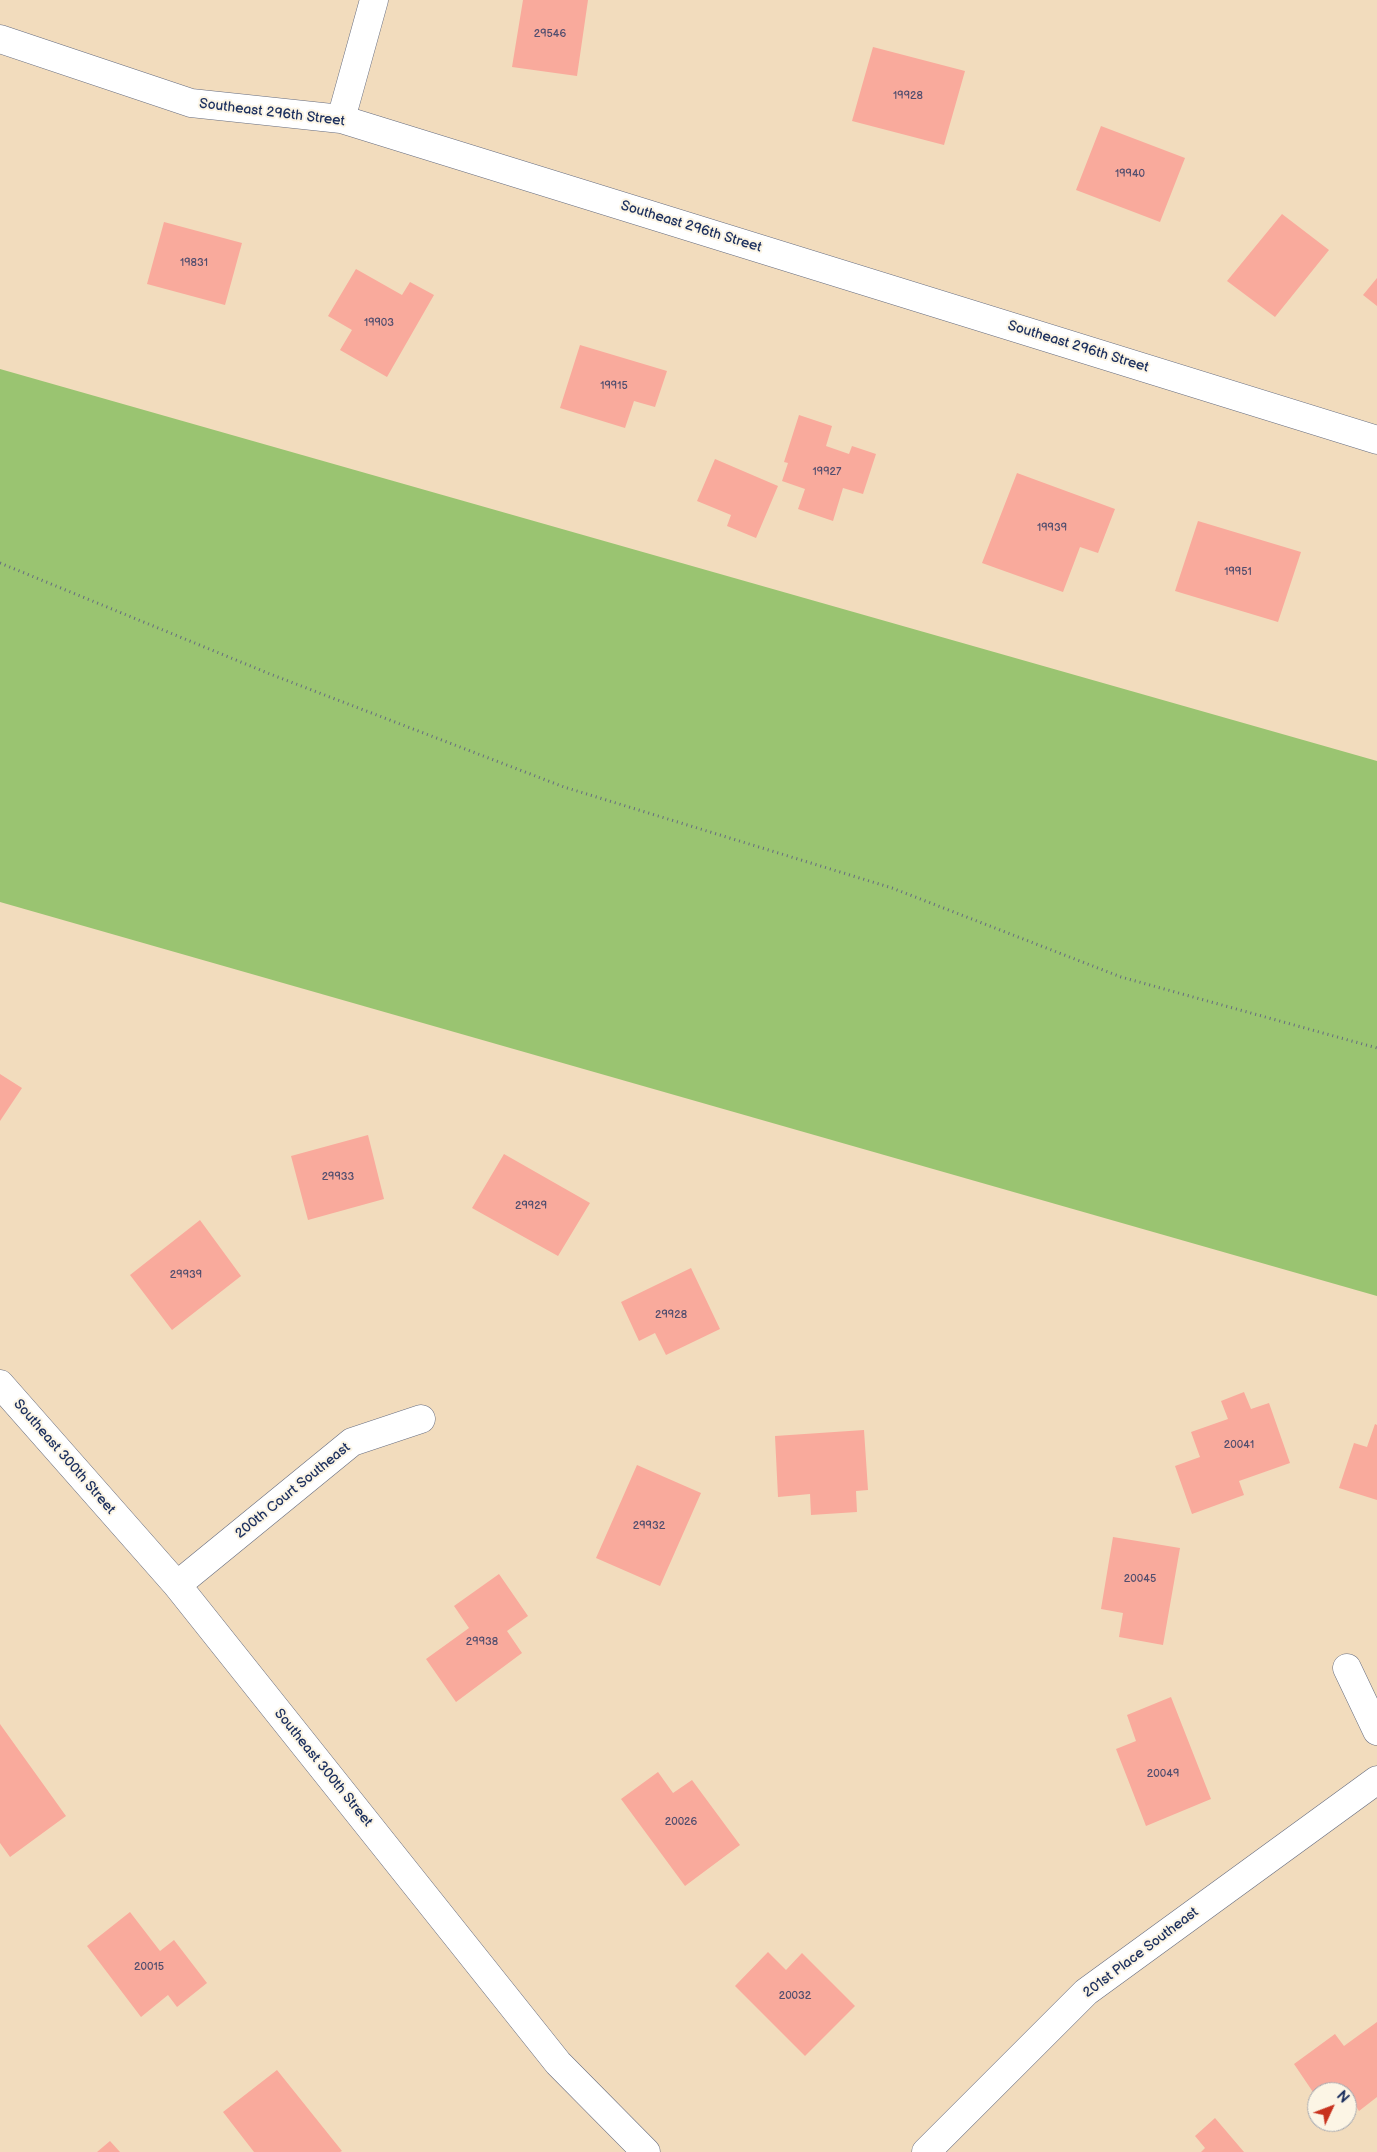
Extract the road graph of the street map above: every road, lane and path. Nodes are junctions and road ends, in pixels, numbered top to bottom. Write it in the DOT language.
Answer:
graph roads {
  1 [pos="374,0"];
  2 [pos="0,39"];
  3 [pos="341,119"];
  4 [pos="1377,440"];
  5 [pos="0,563"];
  6 [pos="1377,1048"];
  7 [pos="0,1384"];
  8 [pos="421,1419"];
  9 [pos="177,1585"];
  10 [pos="1347,1668"];
  11 [pos="1377,1731"];
  12 [pos="1377,1780"];
  13 [pos="646,2152"];
  14 [pos="926,2152"];
  1 -- 3 [label="street"];
  2 -- 3 [label="street, Southeast 296th Street"];
  3 -- 4 [label="street, Southeast 296th Street"];
  5 -- 6 [label="path"];
  7 -- 9 [label="street, Southeast 300th Street"];
  8 -- 9 [label="street, 200th Court Southeast"];
  9 -- 13 [label="street, Southeast 300th Street"];
  10 -- 11 [label="street"];
  12 -- 14 [label="street, 201st Place Southeast"];
}
